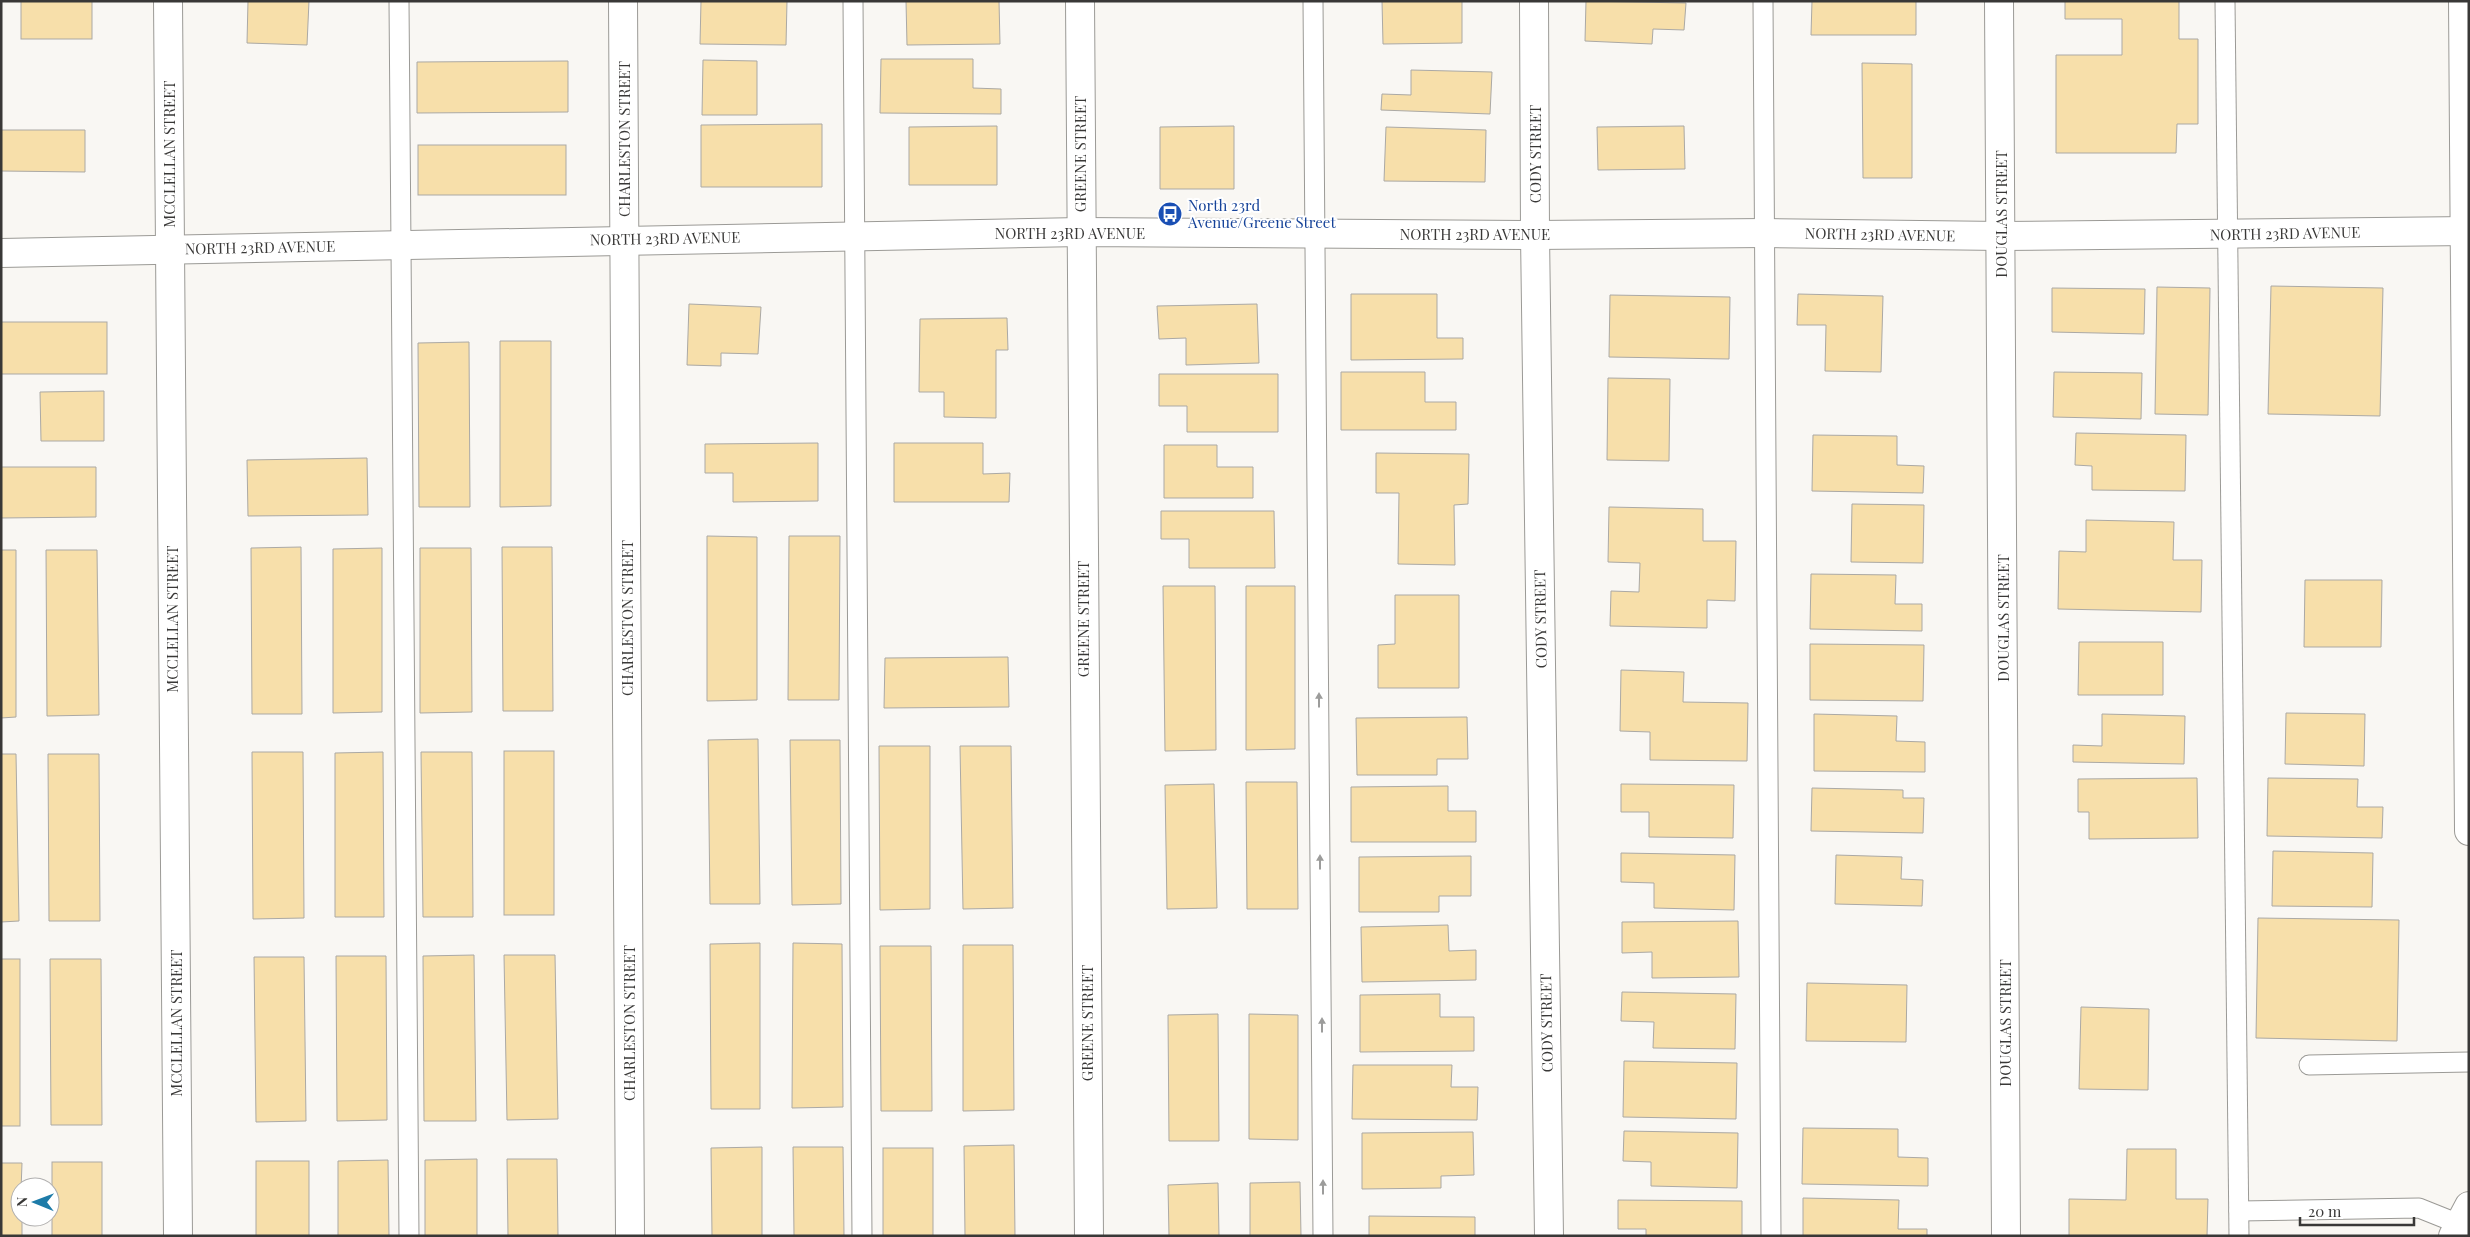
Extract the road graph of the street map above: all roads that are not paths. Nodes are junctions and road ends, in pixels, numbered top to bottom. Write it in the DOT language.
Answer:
graph roads {
  1 [pos="168,1"];
  2 [pos="399,1"];
  3 [pos="623,1"];
  4 [pos="853,1"];
  5 [pos="1080,1"];
  6 [pos="1313,1"];
  7 [pos="1534,1"];
  8 [pos="1763,1"];
  9 [pos="1999,1"];
  10 [pos="2225,1"];
  11 [pos="2464,1"];
  12 [pos="2467,231"];
  13 [pos="1080,232"];
  14 [pos="1315,233"];
  15 [pos="1765,233"];
  16 [pos="2228,233"];
  17 [pos="855,235"];
  18 [pos="1535,235"];
  19 [pos="2001,236"];
  20 [pos="625,239"];
  21 [pos="401,244"];
  22 [pos="169,249"];
  23 [pos="1,253"];
  24 [pos="2469,831"];
  25 [pos="2469,1062"];
  26 [pos="2309,1065"];
  27 [pos="2239,1211"];
  28 [pos="2460,1222"];
  29 [pos="178,1236"];
  30 [pos="408,1236"];
  31 [pos="630,1236"];
  32 [pos="862,1236"];
  33 [pos="1089,1236"];
  34 [pos="1323,1236"];
  35 [pos="1549,1236"];
  36 [pos="1771,1236"];
  37 [pos="2006,1236"];
  38 [pos="2239,1236"];
  1 -- 22 [label="street, MCCLELLAN STREET"];
  2 -- 21 [label="lane"];
  3 -- 20 [label="street, CHARLESTON STREET"];
  4 -- 17 [label="lane"];
  5 -- 13 [label="street, GREENE STREET"];
  6 -- 14 [label="lane"];
  7 -- 18 [label="street, CODY STREET"];
  8 -- 15 [label="lane"];
  9 -- 19 [label="street, DOUGLAS STREET"];
  10 -- 16 [label="lane"];
  11 -- 12 [label="street"];
  12 -- 16 [label="street, NORTH 23RD AVENUE"];
  12 -- 24 [label="street"];
  13 -- 14 [label="street, NORTH 23RD AVENUE"];
  13 -- 17 [label="street, NORTH 23RD AVENUE"];
  13 -- 33 [label="street, GREENE STREET"];
  14 -- 18 [label="street, NORTH 23RD AVENUE"];
  34 -- 14 [label="lane, one-way"];
  15 -- 18 [label="street, NORTH 23RD AVENUE"];
  15 -- 19 [label="street, NORTH 23RD AVENUE"];
  15 -- 36 [label="lane"];
  16 -- 19 [label="street, NORTH 23RD AVENUE"];
  16 -- 27 [label="lane"];
  17 -- 20 [label="street, NORTH 23RD AVENUE"];
  17 -- 32 [label="lane"];
  18 -- 35 [label="street, CODY STREET"];
  19 -- 37 [label="street, DOUGLAS STREET"];
  20 -- 21 [label="street, NORTH 23RD AVENUE"];
  20 -- 31 [label="street, CHARLESTON STREET"];
  21 -- 22 [label="street, NORTH 23RD AVENUE"];
  21 -- 30 [label="lane"];
  22 -- 23 [label="street, NORTH 23RD AVENUE"];
  22 -- 29 [label="street, MCCLELLAN STREET"];
  25 -- 26 [label="lane"];
  27 -- 28 [label="lane"];
  27 -- 38 [label="lane"];
}
